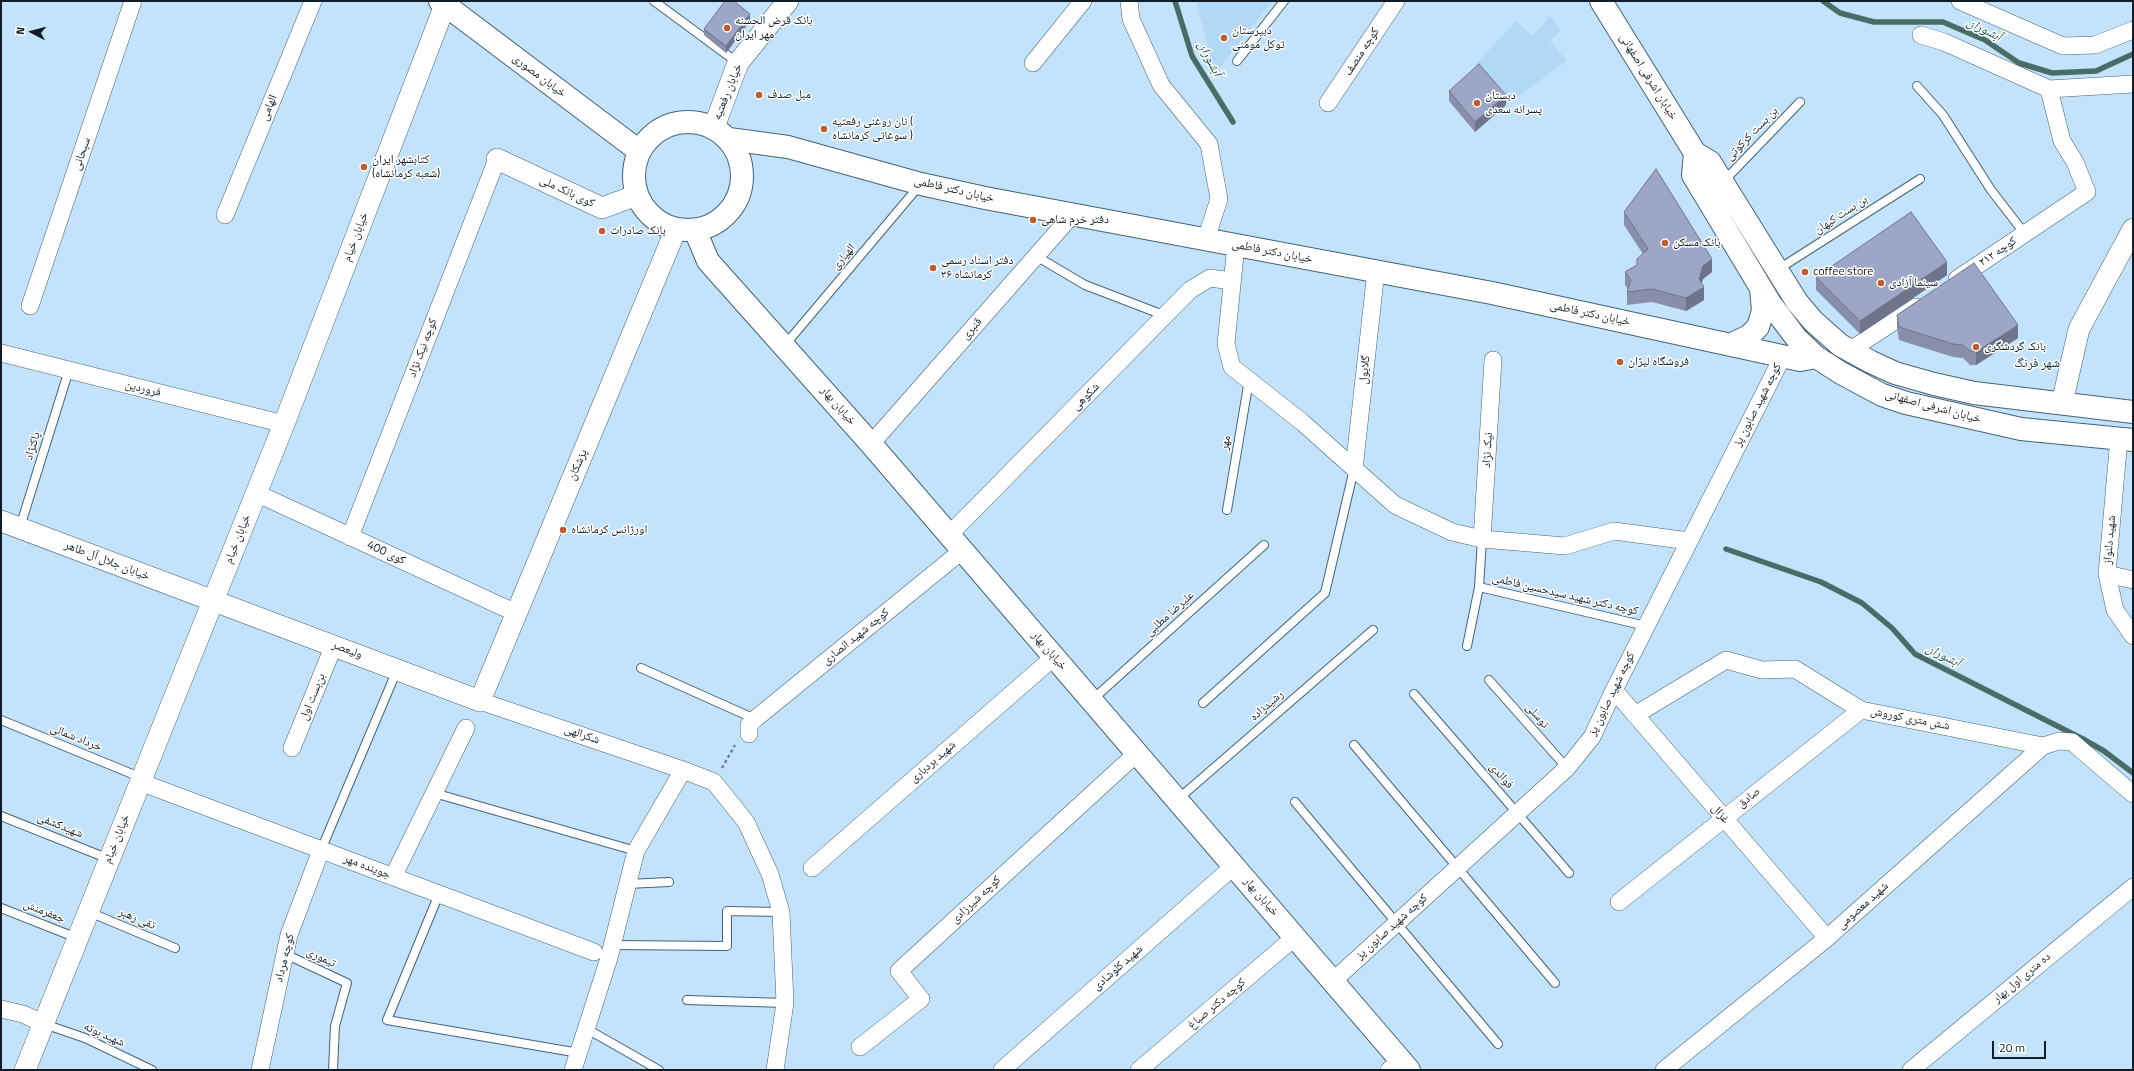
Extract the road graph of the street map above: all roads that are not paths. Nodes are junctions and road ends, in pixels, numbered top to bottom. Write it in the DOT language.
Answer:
graph roads {
  1 [pos="134,1"];
  2 [pos="313,1"];
  3 [pos="654,1"];
  4 [pos="788,1"];
  5 [pos="1082,1"];
  6 [pos="1129,1"];
  7 [pos="1284,1"];
  8 [pos="1396,1"];
  9 [pos="1601,1"];
  10 [pos="1960,1"];
  11 [pos="442,3"];
  12 [pos="2133,30"];
  13 [pos="1921,34"];
  14 [pos="1238,61"];
  15 [pos="738,63"];
  16 [pos="1034,63"];
  17 [pos="2133,84"];
  18 [pos="1917,86"];
  19 [pos="2049,89"];
  20 [pos="1800,102"];
  21 [pos="1328,104"];
  22 [pos="722,133"];
  23 [pos="639,151"];
  24 [pos="1695,153"];
  25 [pos="497,159"];
  26 [pos="1920,179"];
  27 [pos="1722,182"];
  28 [pos="921,184"];
  29 [pos="637,195"];
  30 [pos="1073,214"];
  31 [pos="225,215"];
  32 [pos="2133,229"];
  33 [pos="685,230"];
  34 [pos="2025,234"];
  35 [pos="1206,239"];
  36 [pos="1236,245"];
  37 [pos="1036,256"];
  38 [pos="1376,271"];
  39 [pos="1776,271"];
  40 [pos="1232,281"];
  41 [pos="1947,286"];
  42 [pos="1761,288"];
  43 [pos="1927,299"];
  44 [pos="30,306"];
  45 [pos="1166,316"];
  46 [pos="785,345"];
  47 [pos="1730,345"];
  48 [pos="1849,351"];
  49 [pos="1,353"];
  50 [pos="1783,356"];
  51 [pos="1816,357"];
  52 [pos="1493,360"];
  53 [pos="69,370"];
  54 [pos="1249,380"];
  55 [pos="2062,403"];
  56 [pos="2133,412"];
  57 [pos="284,424"];
  58 [pos="2126,439"];
  59 [pos="871,444"];
  60 [pos="1354,469"];
  61 [pos="256,493"];
  62 [pos="1227,510"];
  63 [pos="10,524"];
  64 [pos="350,537"];
  65 [pos="1482,539"];
  66 [pos="1689,541"];
  67 [pos="956,543"];
  68 [pos="1264,545"];
  69 [pos="2107,574"];
  70 [pos="2133,580"];
  71 [pos="1479,587"];
  72 [pos="213,602"];
  73 [pos="516,613"];
  74 [pos="1646,626"];
  75 [pos="1373,630"];
  76 [pos="2133,636"];
  77 [pos="334,646"];
  78 [pos="1467,646"];
  79 [pos="1054,657"];
  80 [pos="398,668"];
  81 [pos="641,668"];
  82 [pos="1489,680"];
  83 [pos="1614,690"];
  84 [pos="1414,694"];
  85 [pos="1092,700"];
  86 [pos="480,701"];
  87 [pos="1203,703"];
  88 [pos="1861,710"];
  89 [pos="1635,715"];
  90 [pos="1,720"];
  91 [pos="751,726"];
  92 [pos="466,728"];
  93 [pos="1354,745"];
  94 [pos="2043,746"];
  95 [pos="292,748"];
  96 [pos="1136,753"];
  97 [pos="1567,768"];
  98 [pos="684,770"];
  99 [pos="141,780"];
  100 [pos="434,793"];
  101 [pos="2133,794"];
  102 [pos="1177,800"];
  103 [pos="1295,802"];
  104 [pos="1517,813"];
  105 [pos="1,816"];
  106 [pos="1724,818"];
  107 [pos="321,850"];
  108 [pos="636,851"];
  109 [pos="110,859"];
  110 [pos="1234,866"];
  111 [pos="812,868"];
  112 [pos="1457,868"];
  113 [pos="1569,873"];
  114 [pos="393,877"];
  115 [pos="669,882"];
  116 [pos="627,884"];
  117 [pos="2133,887"];
  118 [pos="439,894"];
  119 [pos="1619,902"];
  120 [pos="1,908"];
  121 [pos="89,912"];
  122 [pos="781,912"];
  123 [pos="1396,924"];
  124 [pos="1295,937"];
  125 [pos="1827,938"];
  126 [pos="78,939"];
  127 [pos="612,945"];
  128 [pos="175,948"];
  129 [pos="594,952"];
  130 [pos="285,954"];
  131 [pos="1333,980"];
  132 [pos="1555,983"];
  133 [pos="687,1000"];
  134 [pos="785,1003"];
  135 [pos="1,1009"];
  136 [pos="44,1024"];
  137 [pos="587,1029"];
  138 [pos="1498,1044"];
  139 [pos="860,1047"];
  140 [pos="579,1052"];
  141 [pos="1400,1067"];
  142 [pos="25,1070"];
  143 [pos="152,1070"];
  144 [pos="260,1070"];
  145 [pos="333,1070"];
  146 [pos="573,1070"];
  147 [pos="659,1070"];
  148 [pos="775,1070"];
  149 [pos="1002,1070"];
  150 [pos="1139,1070"];
  151 [pos="1664,1070"];
  152 [pos="1911,1070"];
  1 -- 44 [label="street, سبحانی"];
  2 -- 31 [label="street, الهامی"];
  3 -- 15 [label="lane"];
  4 -- 15 [label="street, خیابان رفعتیه"];
  5 -- 16 [label="street"];
  6 -- 35 [label="street"];
  7 -- 14 [label="lane"];
  8 -- 21 [label="street, کوچه منصف"];
  9 -- 24 [label="main road, خیابان اشرفی اصفهانی"];
  10 -- 12 [label="street"];
  11 -- 23 [label="main road, خیابان مصوری"];
  11 -- 57 [label="street, خیابان خیام"];
  13 -- 19 [label="street"];
  15 -- 22 [label="street, خیابان رفعتیه"];
  17 -- 19 [label="street"];
  18 -- 34 [label="lane"];
  19 -- 34 [label="street, کوچه ۲۱۲"];
  20 -- 27 [label="lane, بن بست کرکوتی"];
  22 -- 23 [label="main road"];
  22 -- 28 [label="main road, خیابان دکتر فاطمی"];
  22 -- 33 [label="main road"];
  23 -- 29 [label="main road"];
  24 -- 27 [label="main road, خیابان اشرفی اصفهانی"];
  24 -- 42 [label="main road, خیابان اشرفی اصفهانی"];
  25 -- 29 [label="street, کوی بانک ملی"];
  25 -- 64 [label="street, کوچه نیک نژاد"];
  26 -- 39 [label="lane, بن بست کیهان"];
  27 -- 39 [label="main road, خیابان اشرفی اصفهانی"];
  28 -- 30 [label="main road, خیابان دکتر فاطمی"];
  28 -- 46 [label="lane, الهیاری"];
  29 -- 33 [label="main road"];
  30 -- 35 [label="main road, خیابان دکتر فاطمی"];
  30 -- 37 [label="street, قنبری"];
  32 -- 55 [label="street"];
  33 -- 46 [label="main road, خیابان بهار"];
  33 -- 73 [label="street, پزشکان"];
  34 -- 41 [label="street, کوچه ۲۱۲"];
  35 -- 36 [label="main road, خیابان دکتر فاطمی"];
  36 -- 38 [label="main road, خیابان دکتر فاطمی"];
  36 -- 40 [label="street"];
  37 -- 45 [label="lane"];
  37 -- 59 [label="street, قنبری"];
  38 -- 47 [label="main road, خیابان دکتر فاطمی"];
  38 -- 60 [label="street, گلایول"];
  39 -- 48 [label="main road, خیابان اشرفی اصفهانی"];
  40 -- 45 [label="street, شکوهی"];
  40 -- 54 [label="street"];
  42 -- 47 [label="main road"];
  42 -- 51 [label="main road, خیابان اشرفی اصفهانی"];
  43 -- 48 [label="street"];
  45 -- 67 [label="street, شکوهی"];
  46 -- 59 [label="main road, خیابان بهار"];
  47 -- 50 [label="main road, خیابان دکتر فاطمی"];
  48 -- 55 [label="main road, خیابان اشرفی اصفهانی"];
  49 -- 53 [label="street, فروردین"];
  50 -- 51 [label="main road, خیابان دکتر فاطمی"];
  50 -- 66 [label="street, کوچه شهید صابون پز"];
  51 -- 58 [label="main road, خیابان اشرفی اصفهانی"];
  52 -- 65 [label="street, نیک نژاد"];
  53 -- 57 [label="street, فروردین"];
  53 -- 63 [label="lane, پاکنژاد"];
  54 -- 60 [label="street"];
  54 -- 62 [label="lane, مهر"];
  55 -- 56 [label="main road, خیابان اشرفی اصفهانی"];
  57 -- 61 [label="street, خیابان خیام"];
  58 -- 69 [label="street, شهید دلنواز"];
  59 -- 67 [label="main road, خیابان بهار"];
  60 -- 65 [label="street"];
  60 -- 87 [label="lane"];
  61 -- 64 [label="street, کوی 400"];
  61 -- 72 [label="street, خیابان خیام"];
  63 -- 72 [label="street, خیابان جلال آل طاهر"];
  64 -- 73 [label="street, کوی 400"];
  65 -- 66 [label="street"];
  65 -- 71 [label="lane"];
  66 -- 74 [label="street, کوچه شهید صابون پز"];
  67 -- 79 [label="main road, خیابان بهار"];
  67 -- 91 [label="street, کوچه شهید انصاری"];
  68 -- 85 [label="lane, علیرضا مطلبی"];
  69 -- 70 [label="street"];
  69 -- 76 [label="street, شهید دلنواز"];
  71 -- 74 [label="lane, کوچه دکتر شهید سیدحسین فاطمی"];
  71 -- 78 [label="lane"];
  72 -- 77 [label="street, ولیعصر"];
  72 -- 99 [label="street, خیابان خیام"];
  73 -- 86 [label="street, پزشکان"];
  74 -- 83 [label="street, کوچه شهید صابون پز"];
  75 -- 102 [label="lane, رشیدزاده"];
  77 -- 80 [label="street, ولیعصر"];
  77 -- 95 [label="street, بن‌بست اول"];
  79 -- 85 [label="main road, خیابان بهار"];
  79 -- 111 [label="street, شهید بردباری"];
  80 -- 86 [label="street, ولیعصر"];
  80 -- 107 [label="lane"];
  81 -- 91 [label="lane"];
  82 -- 97 [label="lane, توسلی"];
  83 -- 89 [label="street, غزال"];
  83 -- 97 [label="street, کوچه شهید صابون پز"];
  84 -- 104 [label="lane, فوائدی"];
  85 -- 96 [label="main road, خیابان بهار"];
  86 -- 98 [label="street, شکرالهی"];
  88 -- 89 [label="street, شش متری کوروش"];
  88 -- 94 [label="street, شش متری کوروش"];
  88 -- 106 [label="street, صادق"];
  89 -- 106 [label="street, غزال"];
  90 -- 99 [label="lane, خرداد شمالی"];
  92 -- 100 [label="street"];
  93 -- 112 [label="lane"];
  94 -- 101 [label="street, شهید معصومی"];
  94 -- 125 [label="street, شهید معصومی"];
  96 -- 102 [label="main road, خیابان بهار"];
  96 -- 139 [label="street, کوچه شیرزادی"];
  97 -- 104 [label="street, کوچه شهید صابون پز"];
  98 -- 108 [label="street"];
  98 -- 122 [label="street, شکرالهی"];
  99 -- 107 [label="street, جوینده مهر"];
  99 -- 109 [label="street, خیابان خیام"];
  100 -- 108 [label="lane"];
  100 -- 114 [label="street"];
  102 -- 110 [label="main road, خیابان بهار"];
  103 -- 123 [label="lane"];
  104 -- 112 [label="street, کوچه شهید صابون پز"];
  104 -- 113 [label="lane, فوائدی"];
  105 -- 109 [label="lane, شهیدکشفی"];
  106 -- 119 [label="street, صادق"];
  106 -- 125 [label="street, غزال"];
  107 -- 114 [label="street, جوینده مهر"];
  107 -- 130 [label="street, کوچه مرداد"];
  108 -- 116 [label="street"];
  109 -- 121 [label="street, خیابان خیام"];
  110 -- 124 [label="main road, خیابان بهار"];
  110 -- 149 [label="street, شهید کلوشادی"];
  112 -- 123 [label="street, کوچه شهید صابون پز"];
  112 -- 132 [label="lane"];
  114 -- 118 [label="street, جوینده مهر"];
  115 -- 116 [label="lane"];
  116 -- 127 [label="street"];
  117 -- 152 [label="street, ده متری اول بهار"];
  118 -- 129 [label="street, جوینده مهر"];
  118 -- 140 [label="lane"];
  120 -- 126 [label="lane, جعفرمنش"];
  121 -- 126 [label="street, خیابان خیام"];
  121 -- 128 [label="lane, تقی رهبر"];
  122 -- 127 [label="lane"];
  122 -- 134 [label="street"];
  123 -- 131 [label="street, کوچه شهید صابون پز"];
  123 -- 138 [label="lane"];
  124 -- 131 [label="main road, خیابان بهار"];
  124 -- 150 [label="street, کوچه دکتر صباغ"];
  125 -- 151 [label="street, شهید معصومی"];
  126 -- 136 [label="street, خیابان خیام"];
  127 -- 137 [label="street"];
  130 -- 144 [label="street, کوچه مرداد"];
  130 -- 145 [label="lane, تیموری"];
  131 -- 141 [label="main road, خیابان بهار"];
  133 -- 134 [label="lane"];
  134 -- 148 [label="street"];
  135 -- 136 [label="street"];
  136 -- 142 [label="street, خیابان خیام"];
  136 -- 143 [label="lane, شهید بوته"];
  137 -- 140 [label="street"];
  137 -- 147 [label="lane"];
  140 -- 146 [label="street"];
}
